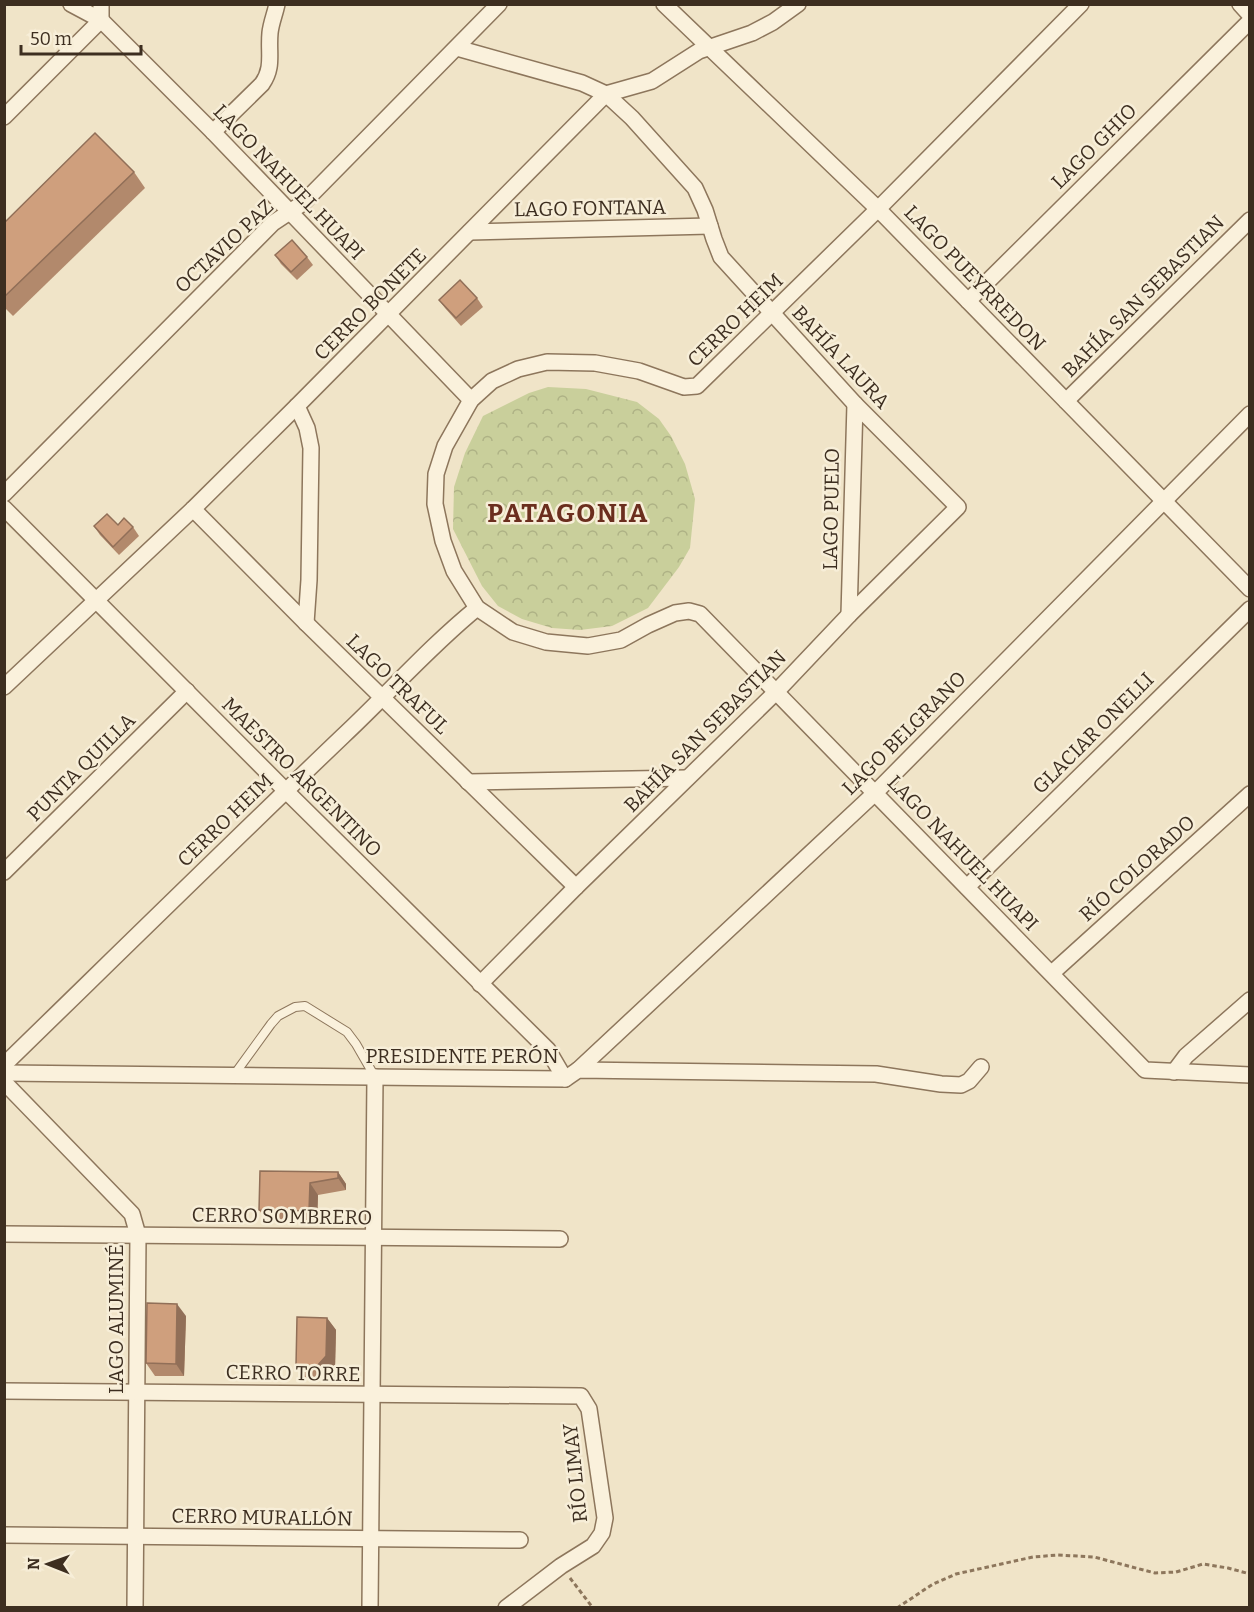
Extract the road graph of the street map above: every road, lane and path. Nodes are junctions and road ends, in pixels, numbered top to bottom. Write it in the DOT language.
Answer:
graph roads {
  1 [pos="71,4"];
  2 [pos="101,4"];
  3 [pos="277,4"];
  4 [pos="499,4"];
  5 [pos="664,4"];
  6 [pos="798,4"];
  7 [pos="1081,4"];
  8 [pos="1240,4"];
  9 [pos="1250,15"];
  10 [pos="100,20"];
  11 [pos="1250,21"];
  12 [pos="458,48"];
  13 [pos="709,48"];
  14 [pos="606,94"];
  15 [pos="4,117"];
  16 [pos="213,132"];
  17 [pos="878,209"];
  18 [pos="290,213"];
  19 [pos="1250,220"];
  20 [pos="710,226"];
  21 [pos="470,232"];
  22 [pos="968,301"];
  23 [pos="772,313"];
  24 [pos="388,315"];
  25 [pos="471,400"];
  26 [pos="1066,401"];
  27 [pos="855,404"];
  28 [pos="297,406"];
  29 [pos="1250,414"];
  30 [pos="4,494"];
  31 [pos="1164,501"];
  32 [pos="958,507"];
  33 [pos="4,508"];
  34 [pos="193,509"];
  35 [pos="1250,589"];
  36 [pos="96,600"];
  37 [pos="477,608"];
  38 [pos="1250,609"];
  39 [pos="700,614"];
  40 [pos="849,615"];
  41 [pos="306,623"];
  42 [pos="4,687"];
  43 [pos="187,691"];
  44 [pos="776,692"];
  45 [pos="383,699"];
  46 [pos="687,778"];
  47 [pos="468,782"];
  48 [pos="286,791"];
  49 [pos="875,793"];
  50 [pos="1250,794"];
  51 [pos="4,872"];
  52 [pos="576,887"];
  53 [pos="967,887"];
  54 [pos="1052,974"];
  55 [pos="480,984"];
  56 [pos="1250,1000"];
  57 [pos="4,1065"];
  58 [pos="981,1067"];
  59 [pos="1174,1072"];
  60 [pos="4,1073"];
  61 [pos="571,1075"];
  62 [pos="1250,1075"];
  63 [pos="233,1076"];
  64 [pos="375,1077"];
  65 [pos="4,1082"];
  66 [pos="4,1234"];
  67 [pos="138,1235"];
  68 [pos="373,1238"];
  69 [pos="560,1239"];
  70 [pos="4,1391"];
  71 [pos="137,1392"];
  72 [pos="372,1394"];
  73 [pos="580,1396"];
  74 [pos="4,1535"];
  75 [pos="136,1537"];
  76 [pos="370,1539"];
  77 [pos="520,1540"];
  78 [pos="561,1566"];
  79 [pos="1250,1575"];
  80 [pos="135,1608"];
  81 [pos="370,1608"];
  82 [pos="506,1608"];
  83 [pos="593,1608"];
  84 [pos="897,1608"];
  1 -- 10 [label="street, LAGO NAHUEL HUAPI"];
  2 -- 10 [label="street"];
  3 -- 16 [label="street"];
  4 -- 12 [label="street, OCTAVIO PAZ"];
  5 -- 13 [label="street, LAGO PUEYRREDON"];
  6 -- 13 [label="street, CERRO BONETE"];
  7 -- 17 [label="street, CERRO HEIM"];
  8 -- 9 [label="street"];
  10 -- 15 [label="street"];
  10 -- 16 [label="street, LAGO NAHUEL HUAPI"];
  11 -- 22 [label="street, LAGO GHIO"];
  12 -- 14 [label="street, BAHÍA LAURA"];
  12 -- 18 [label="street, OCTAVIO PAZ"];
  13 -- 14 [label="street, CERRO BONETE"];
  13 -- 17 [label="street, LAGO PUEYRREDON"];
  14 -- 20 [label="street, BAHÍA LAURA"];
  14 -- 21 [label="street, CERRO BONETE"];
  16 -- 18 [label="street, LAGO NAHUEL HUAPI"];
  17 -- 22 [label="street, LAGO PUEYRREDON"];
  17 -- 23 [label="street, CERRO HEIM"];
  18 -- 24 [label="street, LAGO NAHUEL HUAPI"];
  18 -- 30 [label="street, OCTAVIO PAZ"];
  19 -- 26 [label="street, BAHÍA SAN SEBASTIAN"];
  20 -- 21 [label="street, LAGO FONTANA"];
  20 -- 23 [label="street, BAHÍA LAURA"];
  21 -- 24 [label="street, CERRO BONETE"];
  22 -- 26 [label="street, LAGO PUEYRREDON"];
  23 -- 25 [label="street, CERRO HEIM"];
  23 -- 27 [label="street, BAHÍA LAURA"];
  24 -- 25 [label="street, LAGO NAHUEL HUAPI"];
  24 -- 28 [label="street, CERRO BONETE"];
  25 -- 37 [label="street, CERRO HEIM"];
  26 -- 31 [label="street, LAGO PUEYRREDON"];
  27 -- 32 [label="street, BAHÍA LAURA"];
  27 -- 40 [label="street, LAGO PUELO"];
  28 -- 34 [label="street, CERRO BONETE"];
  28 -- 41 [label="street"];
  29 -- 31 [label="street, LAGO BELGRANO"];
  31 -- 35 [label="street, LAGO PUEYRREDON"];
  31 -- 49 [label="street, LAGO BELGRANO"];
  32 -- 40 [label="street, BAHÍA SAN SEBASTIAN"];
  33 -- 36 [label="street, MAESTRO ARGENTINO"];
  34 -- 36 [label="street, CERRO BONETE"];
  34 -- 41 [label="street, LAGO TRAFUL"];
  36 -- 42 [label="street, CERRO BONETE"];
  36 -- 43 [label="street, MAESTRO ARGENTINO"];
  37 -- 39 [label="street, CERRO HEIM"];
  37 -- 45 [label="street, CERRO HEIM"];
  38 -- 53 [label="street, GLACIAR ONELLI"];
  39 -- 44 [label="street, LAGO NAHUEL HUAPI"];
  40 -- 44 [label="street, BAHÍA SAN SEBASTIAN"];
  41 -- 45 [label="street, LAGO TRAFUL"];
  43 -- 48 [label="street, MAESTRO ARGENTINO"];
  43 -- 51 [label="street, PUNTA QUILLA"];
  44 -- 46 [label="street, BAHÍA SAN SEBASTIAN"];
  44 -- 49 [label="street, LAGO NAHUEL HUAPI"];
  45 -- 47 [label="street, LAGO TRAFUL"];
  45 -- 48 [label="street, CERRO HEIM"];
  46 -- 47 [label="street"];
  46 -- 52 [label="street, BAHÍA SAN SEBASTIAN"];
  47 -- 52 [label="street, LAGO TRAFUL"];
  48 -- 55 [label="street, MAESTRO ARGENTINO"];
  48 -- 57 [label="street, CERRO HEIM"];
  49 -- 53 [label="street, LAGO NAHUEL HUAPI"];
  49 -- 61 [label="street, LAGO BELGRANO"];
  50 -- 54 [label="street, RÍO COLORADO"];
  52 -- 55 [label="street, BAHÍA SAN SEBASTIAN"];
  53 -- 54 [label="street, LAGO NAHUEL HUAPI"];
  54 -- 59 [label="street, LAGO NAHUEL HUAPI"];
  55 -- 61 [label="street, MAESTRO ARGENTINO"];
  56 -- 59 [label="street"];
  58 -- 61 [label="street, PRESIDENTE PERÓN"];
  59 -- 62 [label="street"];
  60 -- 63 [label="street, PRESIDENTE PERÓN"];
  61 -- 64 [label="street, PRESIDENTE PERÓN"];
  63 -- 64 [label="street, PRESIDENTE PERÓN"];
  63 -- 64 [label="lane"];
  64 -- 68 [label="street"];
  65 -- 67 [label="street, LAGO ALUMINÉ"];
  66 -- 67 [label="street, CERRO SOMBRERO"];
  67 -- 68 [label="street, CERRO SOMBRERO"];
  67 -- 71 [label="street, LAGO ALUMINÉ"];
  68 -- 69 [label="street, CERRO SOMBRERO"];
  68 -- 72 [label="street"];
  70 -- 71 [label="street, CERRO TORRE"];
  71 -- 72 [label="street, CERRO TORRE"];
  71 -- 75 [label="street, LAGO ALUMINÉ"];
  72 -- 73 [label="street, CERRO TORRE"];
  72 -- 76 [label="street"];
  73 -- 78 [label="street, RÍO LIMAY"];
  74 -- 75 [label="street, CERRO MURALLÓN"];
  75 -- 76 [label="street, CERRO MURALLÓN"];
  75 -- 80 [label="street, LAGO ALUMINÉ"];
  76 -- 77 [label="street, CERRO MURALLÓN"];
  76 -- 81 [label="street"];
  78 -- 82 [label="street"];
  78 -- 83 [label="path"];
  79 -- 84 [label="path"];
}
